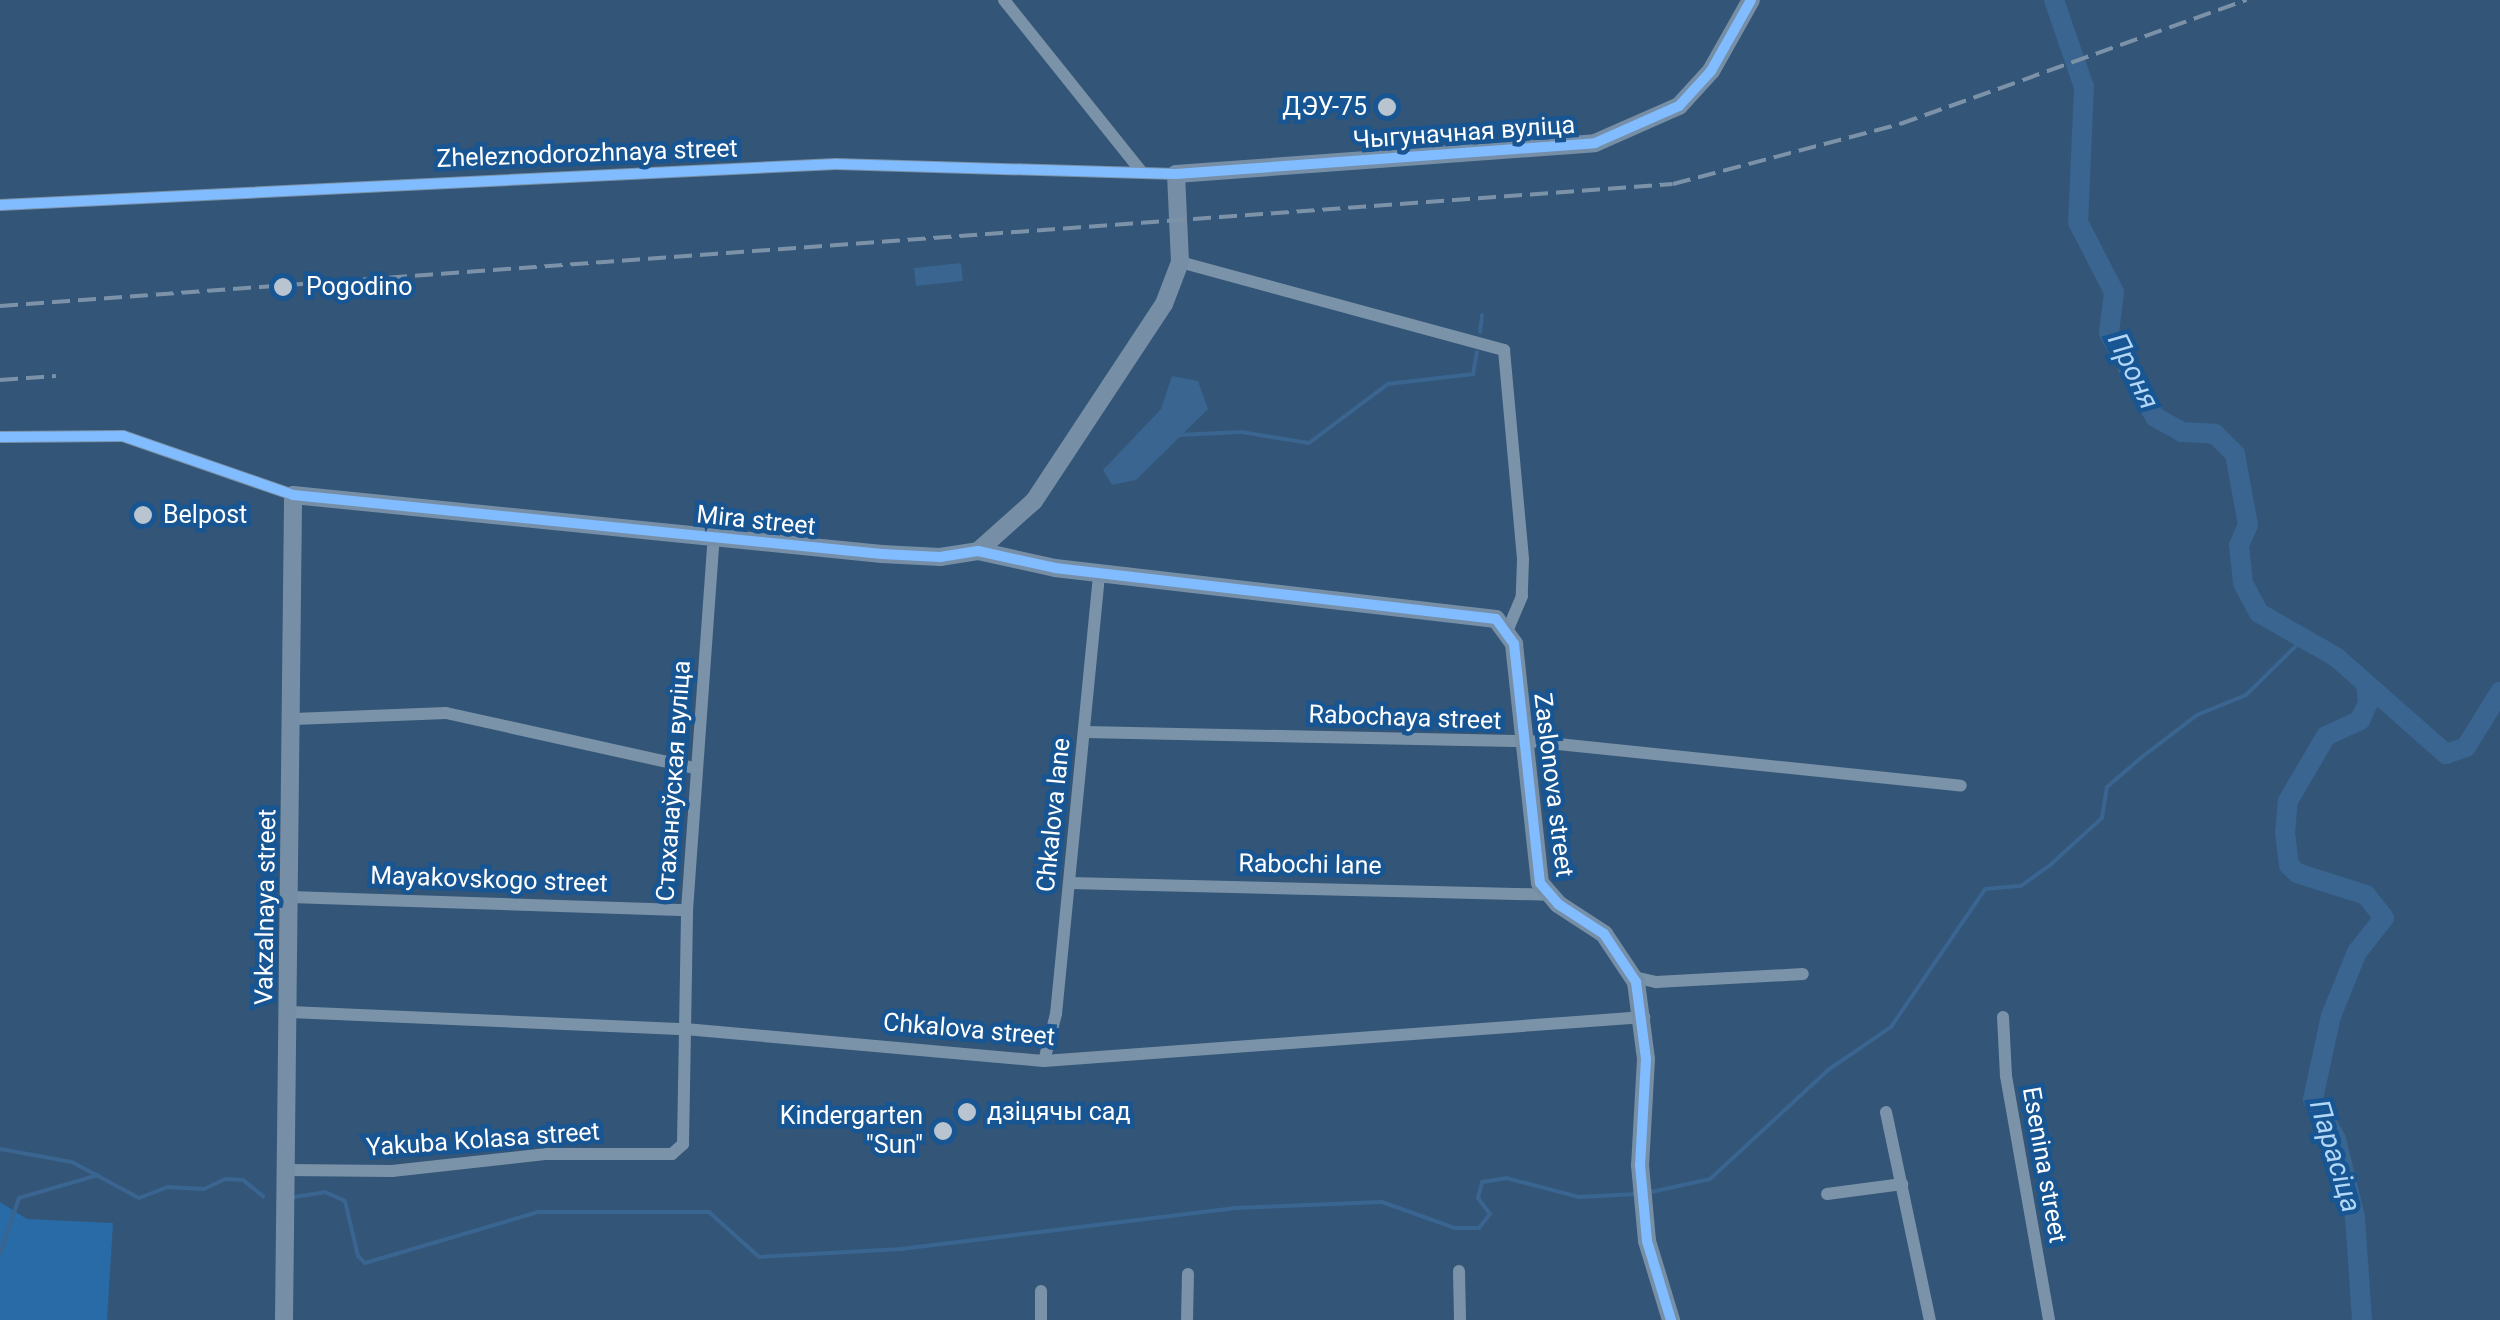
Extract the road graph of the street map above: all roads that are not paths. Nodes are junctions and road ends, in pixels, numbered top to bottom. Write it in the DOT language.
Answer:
graph roads {
  1 [pos="1004,0"];
  2 [pos="1750,0"];
  3 [pos="1141,171"];
  4 [pos="1176,174"];
  5 [pos="0,204"];
  6 [pos="1180,262"];
  7 [pos="0,437"];
  8 [pos="293,495"];
  9 [pos="714,536"];
  10 [pos="978,551"];
  11 [pos="1099,572"];
  12 [pos="1507,631"];
  13 [pos="294,719"];
  14 [pos="1085,732"];
  15 [pos="1529,741"];
  16 [pos="695,768"];
  17 [pos="1961,786"];
  18 [pos="1070,884"];
  19 [pos="1549,895"];
  20 [pos="290,897"];
  21 [pos="687,910"];
  22 [pos="1803,974"];
  23 [pos="1634,977"];
  24 [pos="290,1012"];
  25 [pos="1644,1017"];
  26 [pos="2003,1017"];
  27 [pos="685,1029"];
  28 [pos="1044,1061"];
  29 [pos="1886,1112"];
  30 [pos="287,1170"];
  31 [pos="1902,1184"];
  32 [pos="1827,1194"];
  33 [pos="1460,1271"];
  34 [pos="1188,1274"];
  35 [pos="1040,1292"];
  36 [pos="284,1320"];
  37 [pos="1040,1320"];
  38 [pos="1187,1320"];
  39 [pos="1460,1320"];
  40 [pos="1672,1320"];
  41 [pos="1930,1320"];
  42 [pos="2049,1320"];
  1 -- 3 [label="street"];
  2 -- 4 [label="street, Чыгуначная вуліца"];
  3 -- 4 [label="street, Zheleznodorozhnaya street"];
  3 -- 5 [label="street, Zheleznodorozhnaya street"];
  4 -- 6 [label="street"];
  6 -- 10 [label="street"];
  6 -- 12 [label="street, Zaslonova street"];
  7 -- 8 [label="street, Mira street"];
  8 -- 9 [label="street, Mira street"];
  8 -- 13 [label="street, Vakzalnaya street"];
  9 -- 10 [label="street, Mira street"];
  9 -- 16 [label="street, Стаханаўская вуліца"];
  10 -- 11 [label="street, Mira street"];
  11 -- 12 [label="street, Mira street"];
  11 -- 14 [label="street, Chkalova lane"];
  12 -- 15 [label="street, Zaslonova street"];
  13 -- 16 [label="street"];
  13 -- 20 [label="street, Vakzalnaya street"];
  14 -- 15 [label="street, Rabochaya street"];
  14 -- 18 [label="street, Chkalova lane"];
  15 -- 17 [label="street, Rabochaya street"];
  15 -- 19 [label="street, Zaslonova street"];
  16 -- 21 [label="street, Стаханаўская вуліца"];
  18 -- 19 [label="street, Rabochi lane"];
  18 -- 28 [label="street, Chkalova lane"];
  19 -- 23 [label="street, Zaslonova street"];
  20 -- 21 [label="street, Mayakovskogo street"];
  20 -- 24 [label="street, Vakzalnaya street"];
  21 -- 27 [label="street, Стаханаўская вуліца"];
  22 -- 23 [label="street"];
  23 -- 25 [label="street, Zaslonova street"];
  24 -- 27 [label="street, Chkalova street"];
  24 -- 30 [label="street, Vakzalnaya street"];
  25 -- 28 [label="street, Chkalova street"];
  25 -- 40 [label="street, Zaslonova street"];
  26 -- 42 [label="street, Esenina street"];
  27 -- 28 [label="street, Chkalova street"];
  27 -- 30 [label="street, Yakuba Kolasa street"];
  29 -- 31 [label="street"];
  30 -- 36 [label="street, Vakzalnaya street"];
  31 -- 32 [label="street"];
  31 -- 41 [label="street"];
  33 -- 39 [label="street"];
  34 -- 38 [label="street"];
  35 -- 37 [label="street"];
}
